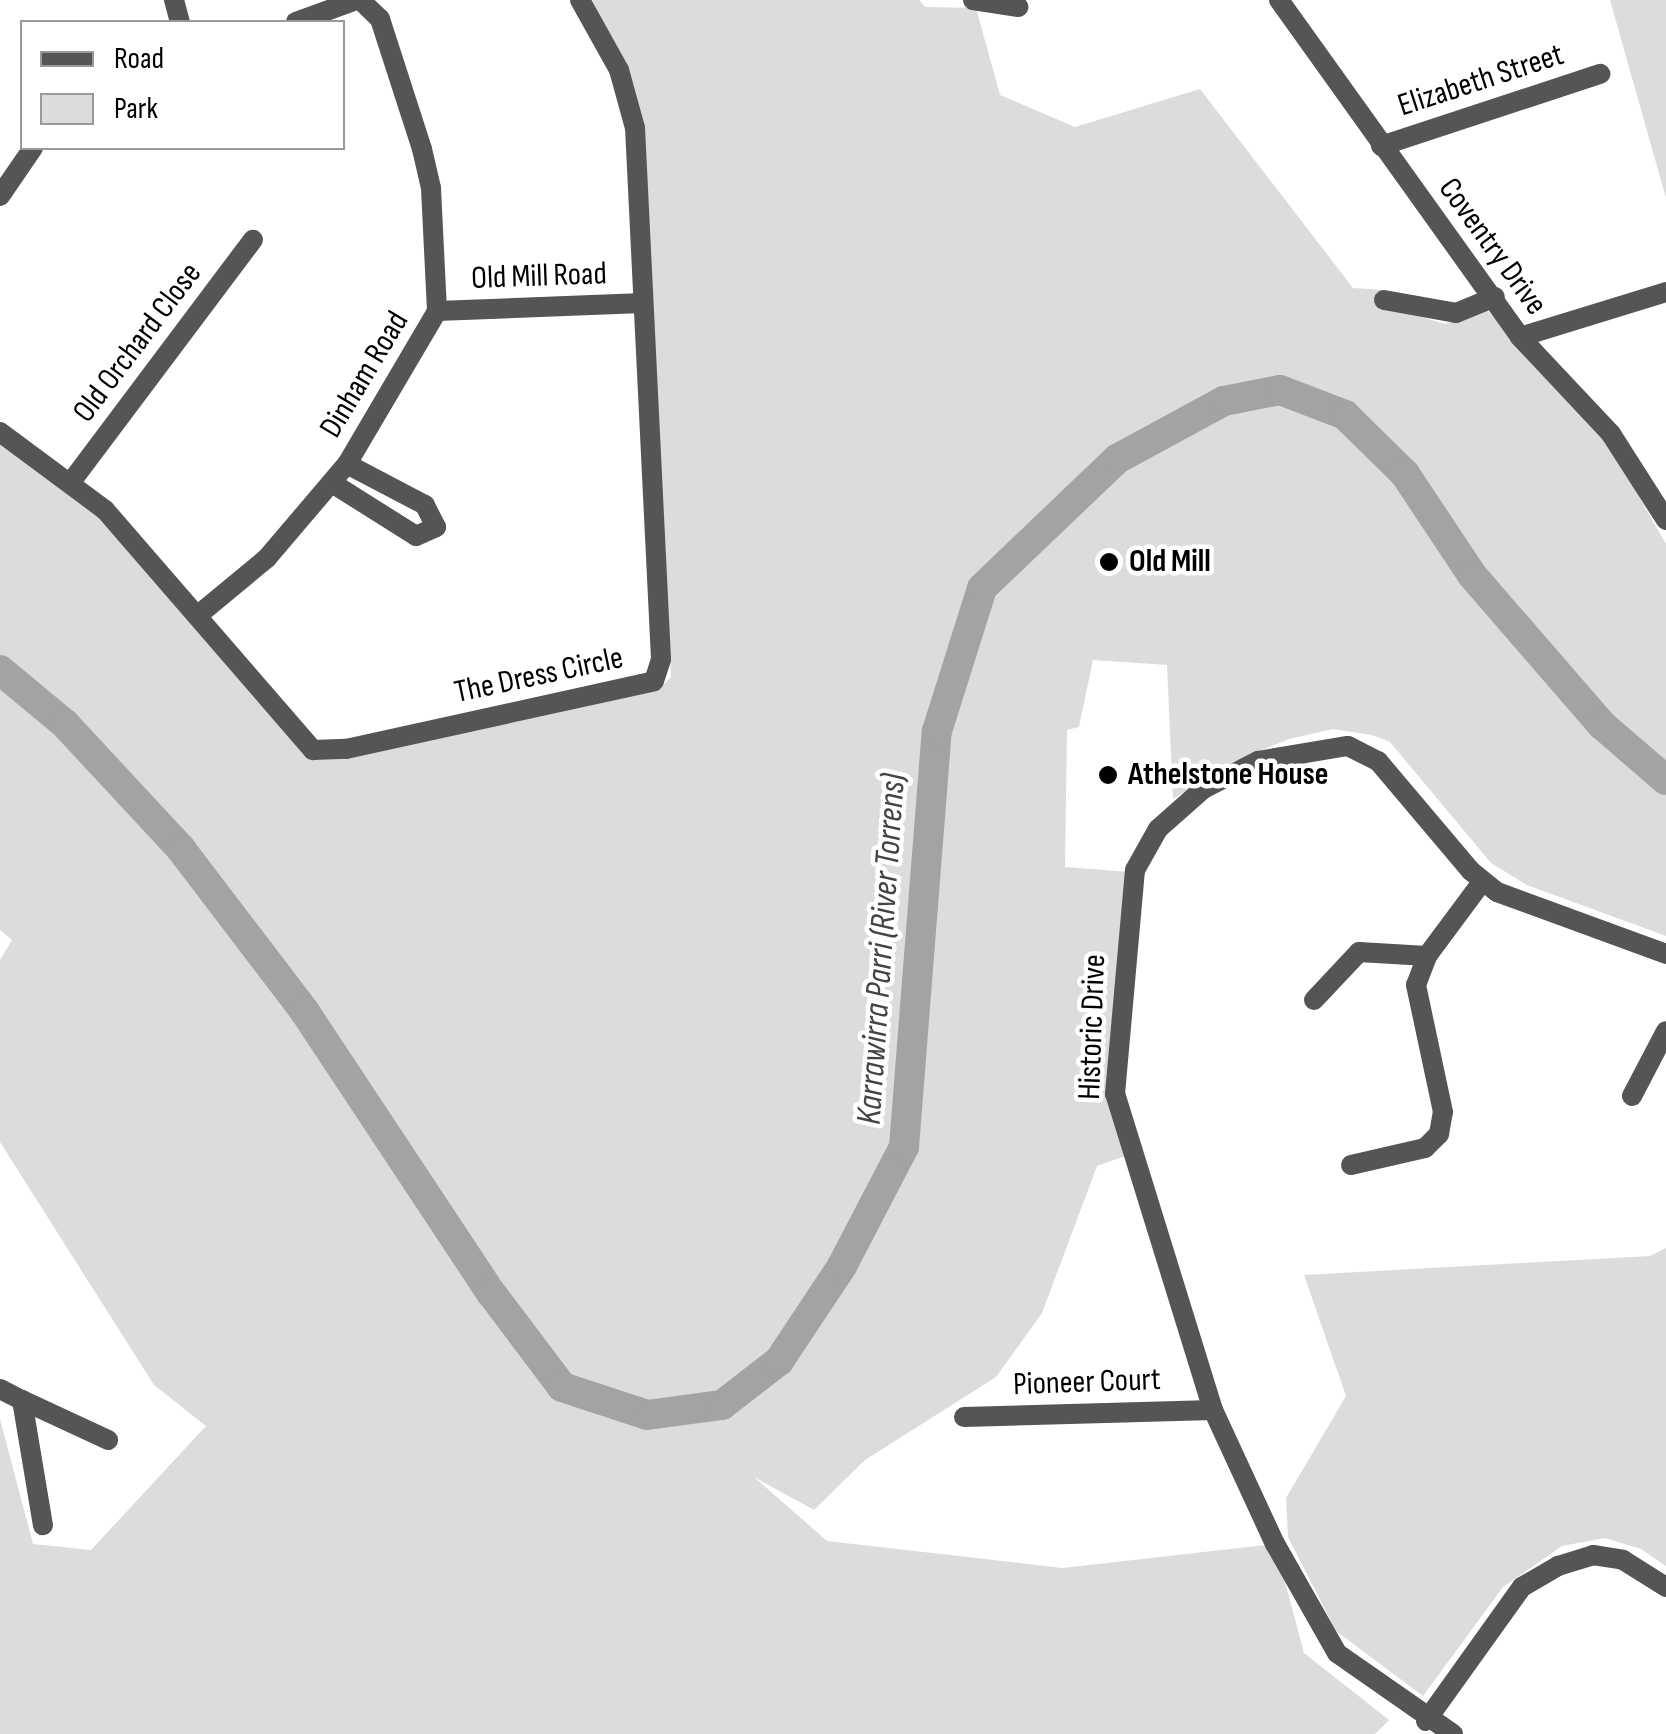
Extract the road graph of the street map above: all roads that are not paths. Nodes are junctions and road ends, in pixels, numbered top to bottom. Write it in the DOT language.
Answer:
graph roads {
  1 [pos="358,0"];
  2 [pos="580,0"];
  3 [pos="973,0"];
  4 [pos="1279,0"];
  5 [pos="1018,7"];
  6 [pos="302,20"];
  7 [pos="1600,74"];
  8 [pos="1381,146"];
  9 [pos="32,150"];
  10 [pos="0,196"];
  11 [pos="253,240"];
  12 [pos="1666,292"];
  13 [pos="1495,298"];
  14 [pos="1384,300"];
  15 [pos="643,303"];
  16 [pos="437,312"];
  17 [pos="1520,336"];
  18 [pos="0,432"];
  19 [pos="347,464"];
  20 [pos="71,482"];
  21 [pos="332,482"];
  22 [pos="1666,520"];
  23 [pos="197,616"];
  24 [pos="1482,882"];
  25 [pos="1666,954"];
  26 [pos="1427,956"];
  27 [pos="1314,1000"];
  28 [pos="1666,1031"];
  29 [pos="1632,1096"];
  30 [pos="1352,1165"];
  31 [pos="0,1389"];
  32 [pos="22,1400"];
  33 [pos="1213,1410"];
  34 [pos="964,1417"];
  35 [pos="108,1440"];
  36 [pos="43,1525"];
  37 [pos="1666,1587"];
  38 [pos="1426,1721"];
  39 [pos="1453,1734"];
  1 -- 6 [label="street"];
  1 -- 16 [label="street, Dinham Road"];
  2 -- 15 [label="street, The Dress Circle"];
  3 -- 5 [label="street"];
  4 -- 8 [label="street, Coventry Drive"];
  7 -- 8 [label="street, Elizabeth Street"];
  8 -- 13 [label="street, Coventry Drive"];
  9 -- 10 [label="street"];
  11 -- 20 [label="street, Old Orchard Close"];
  12 -- 17 [label="street"];
  13 -- 14 [label="street"];
  13 -- 17 [label="street, Coventry Drive"];
  15 -- 16 [label="street, Old Mill Road"];
  15 -- 23 [label="street, The Dress Circle"];
  16 -- 19 [label="street, Dinham Road"];
  17 -- 22 [label="street, Coventry Drive"];
  18 -- 20 [label="street, The Dress Circle"];
  19 -- 21 [label="street, Dinham Road"];
  19 -- 21 [label="street"];
  20 -- 23 [label="street, The Dress Circle"];
  21 -- 23 [label="street, Dinham Road"];
  24 -- 25 [label="street, Historic Drive"];
  24 -- 26 [label="street"];
  24 -- 33 [label="street, Historic Drive"];
  26 -- 27 [label="street"];
  26 -- 30 [label="street"];
  28 -- 29 [label="street"];
  31 -- 32 [label="street"];
  32 -- 35 [label="street"];
  32 -- 36 [label="street"];
  33 -- 34 [label="street, Pioneer Court"];
  33 -- 38 [label="street, Historic Drive"];
  37 -- 38 [label="street"];
  38 -- 39 [label="street, Historic Drive"];
}
